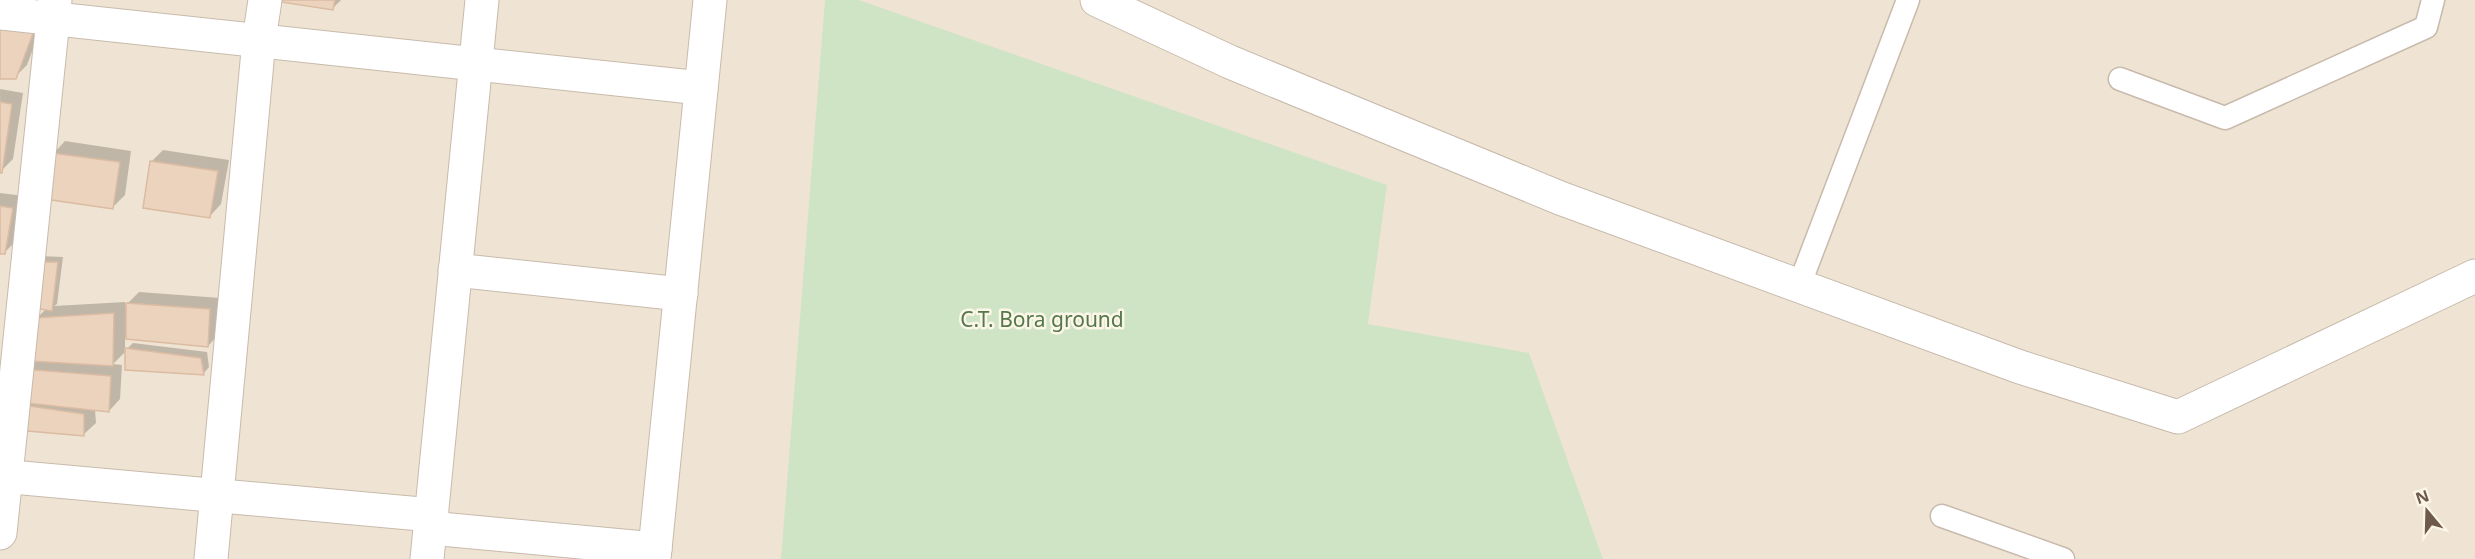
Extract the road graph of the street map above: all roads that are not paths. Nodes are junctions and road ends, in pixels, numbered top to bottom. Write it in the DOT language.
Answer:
graph roads {
  1 [pos="265,0"];
  2 [pos="482,0"];
  3 [pos="710,0"];
  4 [pos="1097,0"];
  5 [pos="1908,0"];
  6 [pos="2433,0"];
  7 [pos="54,9"];
  8 [pos="0,13"];
  9 [pos="259,40"];
  10 [pos="475,64"];
  11 [pos="2120,79"];
  12 [pos="701,88"];
  13 [pos="455,270"];
  14 [pos="2475,276"];
  15 [pos="1799,286"];
  16 [pos="681,294"];
  17 [pos="3,476"];
  18 [pos="217,496"];
  19 [pos="1942,516"];
  20 [pos="0,533"];
  21 [pos="430,534"];
  22 [pos="655,554"];
  23 [pos="211,559"];
  24 [pos="2063,559"];
  1 -- 9 [label="street"];
  2 -- 10 [label="street"];
  3 -- 12 [label="street"];
  4 -- 15 [label="street"];
  5 -- 15 [label="lane"];
  6 -- 11 [label="lane"];
  7 -- 8 [label="street"];
  7 -- 9 [label="street"];
  7 -- 17 [label="street"];
  9 -- 10 [label="street"];
  9 -- 18 [label="street"];
  10 -- 12 [label="street"];
  10 -- 13 [label="street"];
  12 -- 16 [label="street"];
  13 -- 16 [label="street"];
  13 -- 21 [label="street"];
  14 -- 15 [label="street"];
  16 -- 22 [label="street"];
  17 -- 18 [label="street"];
  17 -- 20 [label="street"];
  18 -- 21 [label="street"];
  18 -- 23 [label="street"];
  19 -- 24 [label="lane"];
  21 -- 22 [label="street"];
}
